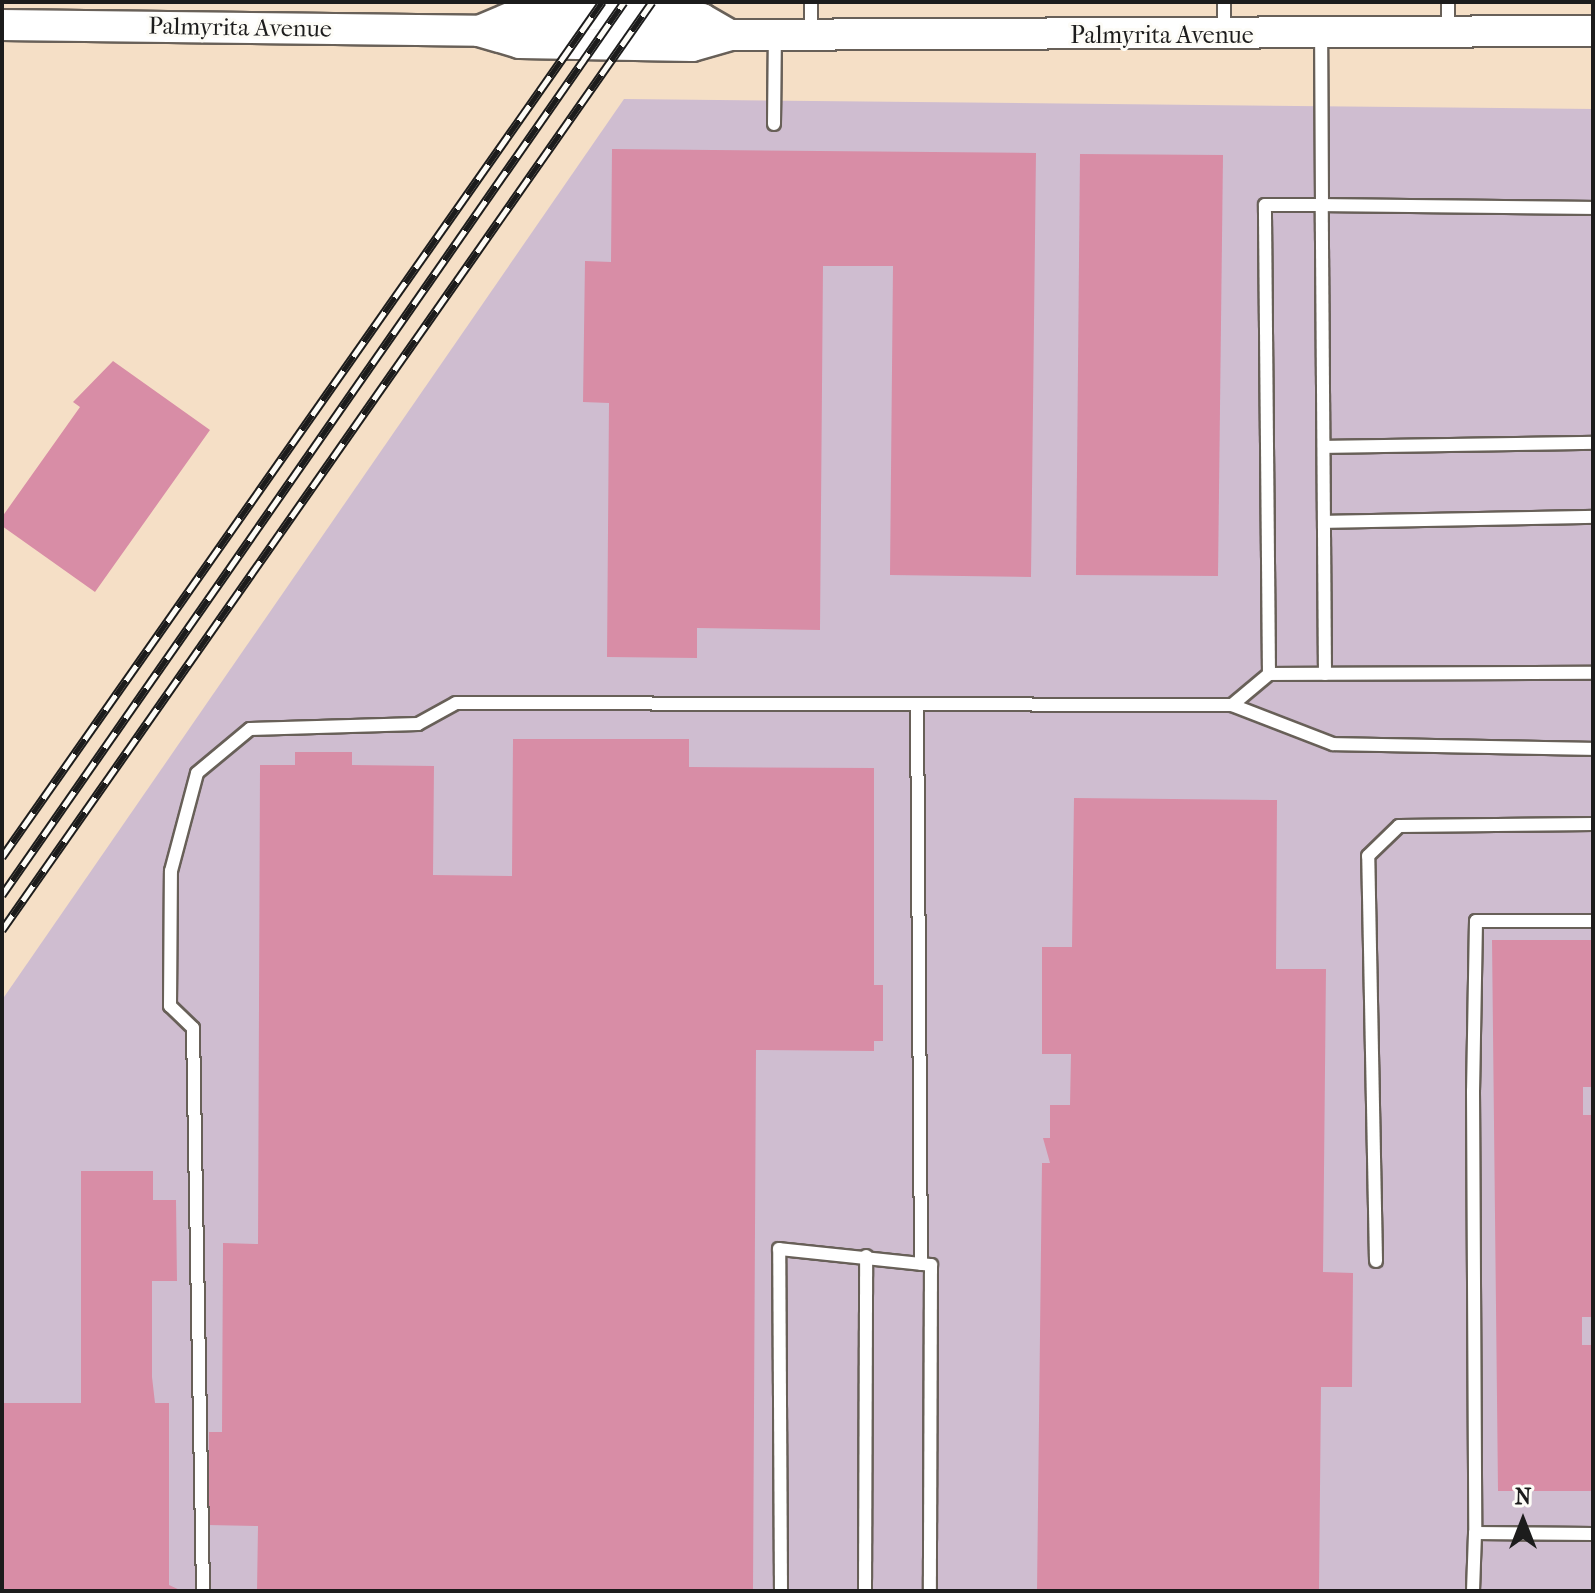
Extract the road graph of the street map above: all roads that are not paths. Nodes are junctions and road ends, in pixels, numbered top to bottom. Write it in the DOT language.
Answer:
graph roads {
  1 [pos="811,2"];
  2 [pos="1224,2"];
  3 [pos="1448,16"];
  4 [pos="2,25"];
  5 [pos="1593,31"];
  6 [pos="775,35"];
  7 [pos="811,36"];
  8 [pos="1224,37"];
  9 [pos="1321,37"];
  10 [pos="774,124"];
  11 [pos="1322,205"];
  12 [pos="1593,208"];
  13 [pos="1593,443"];
  14 [pos="1324,447"];
  15 [pos="1593,517"];
  16 [pos="1324,522"];
  17 [pos="1593,673"];
  18 [pos="1269,674"];
  19 [pos="1325,674"];
  20 [pos="917,705"];
  21 [pos="1232,705"];
  22 [pos="1593,749"];
  23 [pos="1593,824"];
  24 [pos="1593,921"];
  25 [pos="866,1256"];
  26 [pos="1376,1261"];
  27 [pos="921,1264"];
  28 [pos="1475,1533"];
  29 [pos="1593,1534"];
  30 [pos="203,1591"];
  31 [pos="781,1591"];
  32 [pos="865,1591"];
  33 [pos="930,1591"];
  34 [pos="1473,1591"];
  1 -- 7 [label="lane"];
  2 -- 8 [label="lane"];
  3 -- 5 [label="street, Palmyrita Avenue"];
  3 -- 9 [label="street, Palmyrita Avenue"];
  4 -- 6 [label="street, Palmyrita Avenue"];
  6 -- 7 [label="street, Palmyrita Avenue"];
  6 -- 10 [label="lane"];
  7 -- 8 [label="street, Palmyrita Avenue"];
  8 -- 9 [label="street, Palmyrita Avenue"];
  9 -- 11 [label="lane"];
  11 -- 12 [label="lane"];
  11 -- 14 [label="lane"];
  11 -- 18 [label="lane"];
  13 -- 14 [label="lane"];
  14 -- 16 [label="lane"];
  15 -- 16 [label="lane"];
  16 -- 19 [label="lane"];
  17 -- 19 [label="lane"];
  18 -- 19 [label="lane"];
  18 -- 21 [label="lane"];
  20 -- 21 [label="lane"];
  20 -- 27 [label="lane"];
  20 -- 30 [label="lane"];
  21 -- 22 [label="lane"];
  23 -- 26 [label="lane"];
  24 -- 28 [label="lane"];
  25 -- 27 [label="lane"];
  25 -- 31 [label="lane"];
  25 -- 32 [label="lane"];
  27 -- 33 [label="lane"];
  28 -- 29 [label="lane"];
  28 -- 34 [label="lane"];
}
